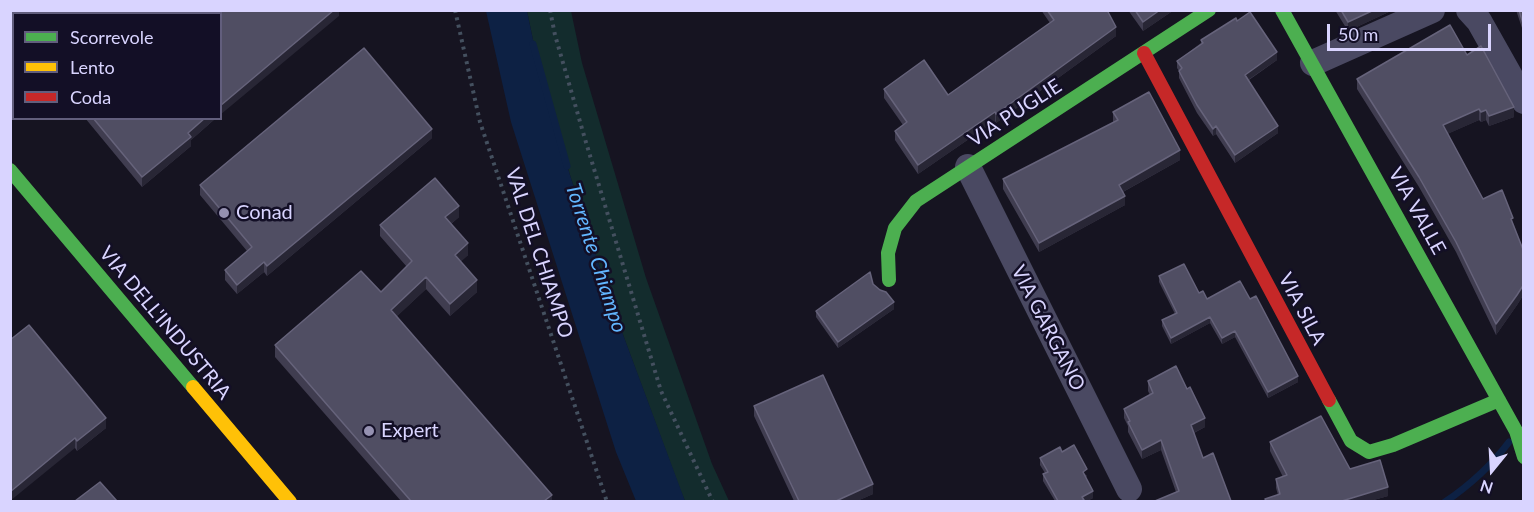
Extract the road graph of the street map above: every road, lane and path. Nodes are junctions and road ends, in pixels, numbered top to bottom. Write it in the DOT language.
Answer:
graph roads {
  1 [pos="455,10"];
  2 [pos="550,10"];
  3 [pos="1209,10"];
  4 [pos="1282,10"];
  5 [pos="1432,10"];
  6 [pos="1469,10"];
  7 [pos="1144,53"];
  8 [pos="1313,63"];
  9 [pos="1524,101"];
  10 [pos="968,167"];
  11 [pos="10,170"];
  12 [pos="889,280"];
  13 [pos="1499,400"];
  14 [pos="1520,435"];
  15 [pos="1524,457"];
  16 [pos="1129,489"];
  17 [pos="290,501"];
  18 [pos="607,501"];
  19 [pos="713,501"];
  1 -- 18 [label="path, VAL DEL CHIAMPO"];
  2 -- 19 [label="path"];
  3 -- 7 [label="street, VIA PUGLIE"];
  4 -- 8 [label="street, VIA VALLE"];
  5 -- 8 [label="street"];
  6 -- 9 [label="street"];
  7 -- 10 [label="street, VIA PUGLIE"];
  7 -- 13 [label="street, VIA SILA"];
  8 -- 13 [label="street, VIA VALLE"];
  10 -- 12 [label="street, VIA PUGLIE"];
  10 -- 16 [label="street, VIA GARGANO"];
  11 -- 17 [label="street, VIA DELL'INDUSTRIA"];
  13 -- 14 [label="street, VIA VALLE"];
  14 -- 15 [label="street, VIA VALLE"];
}
